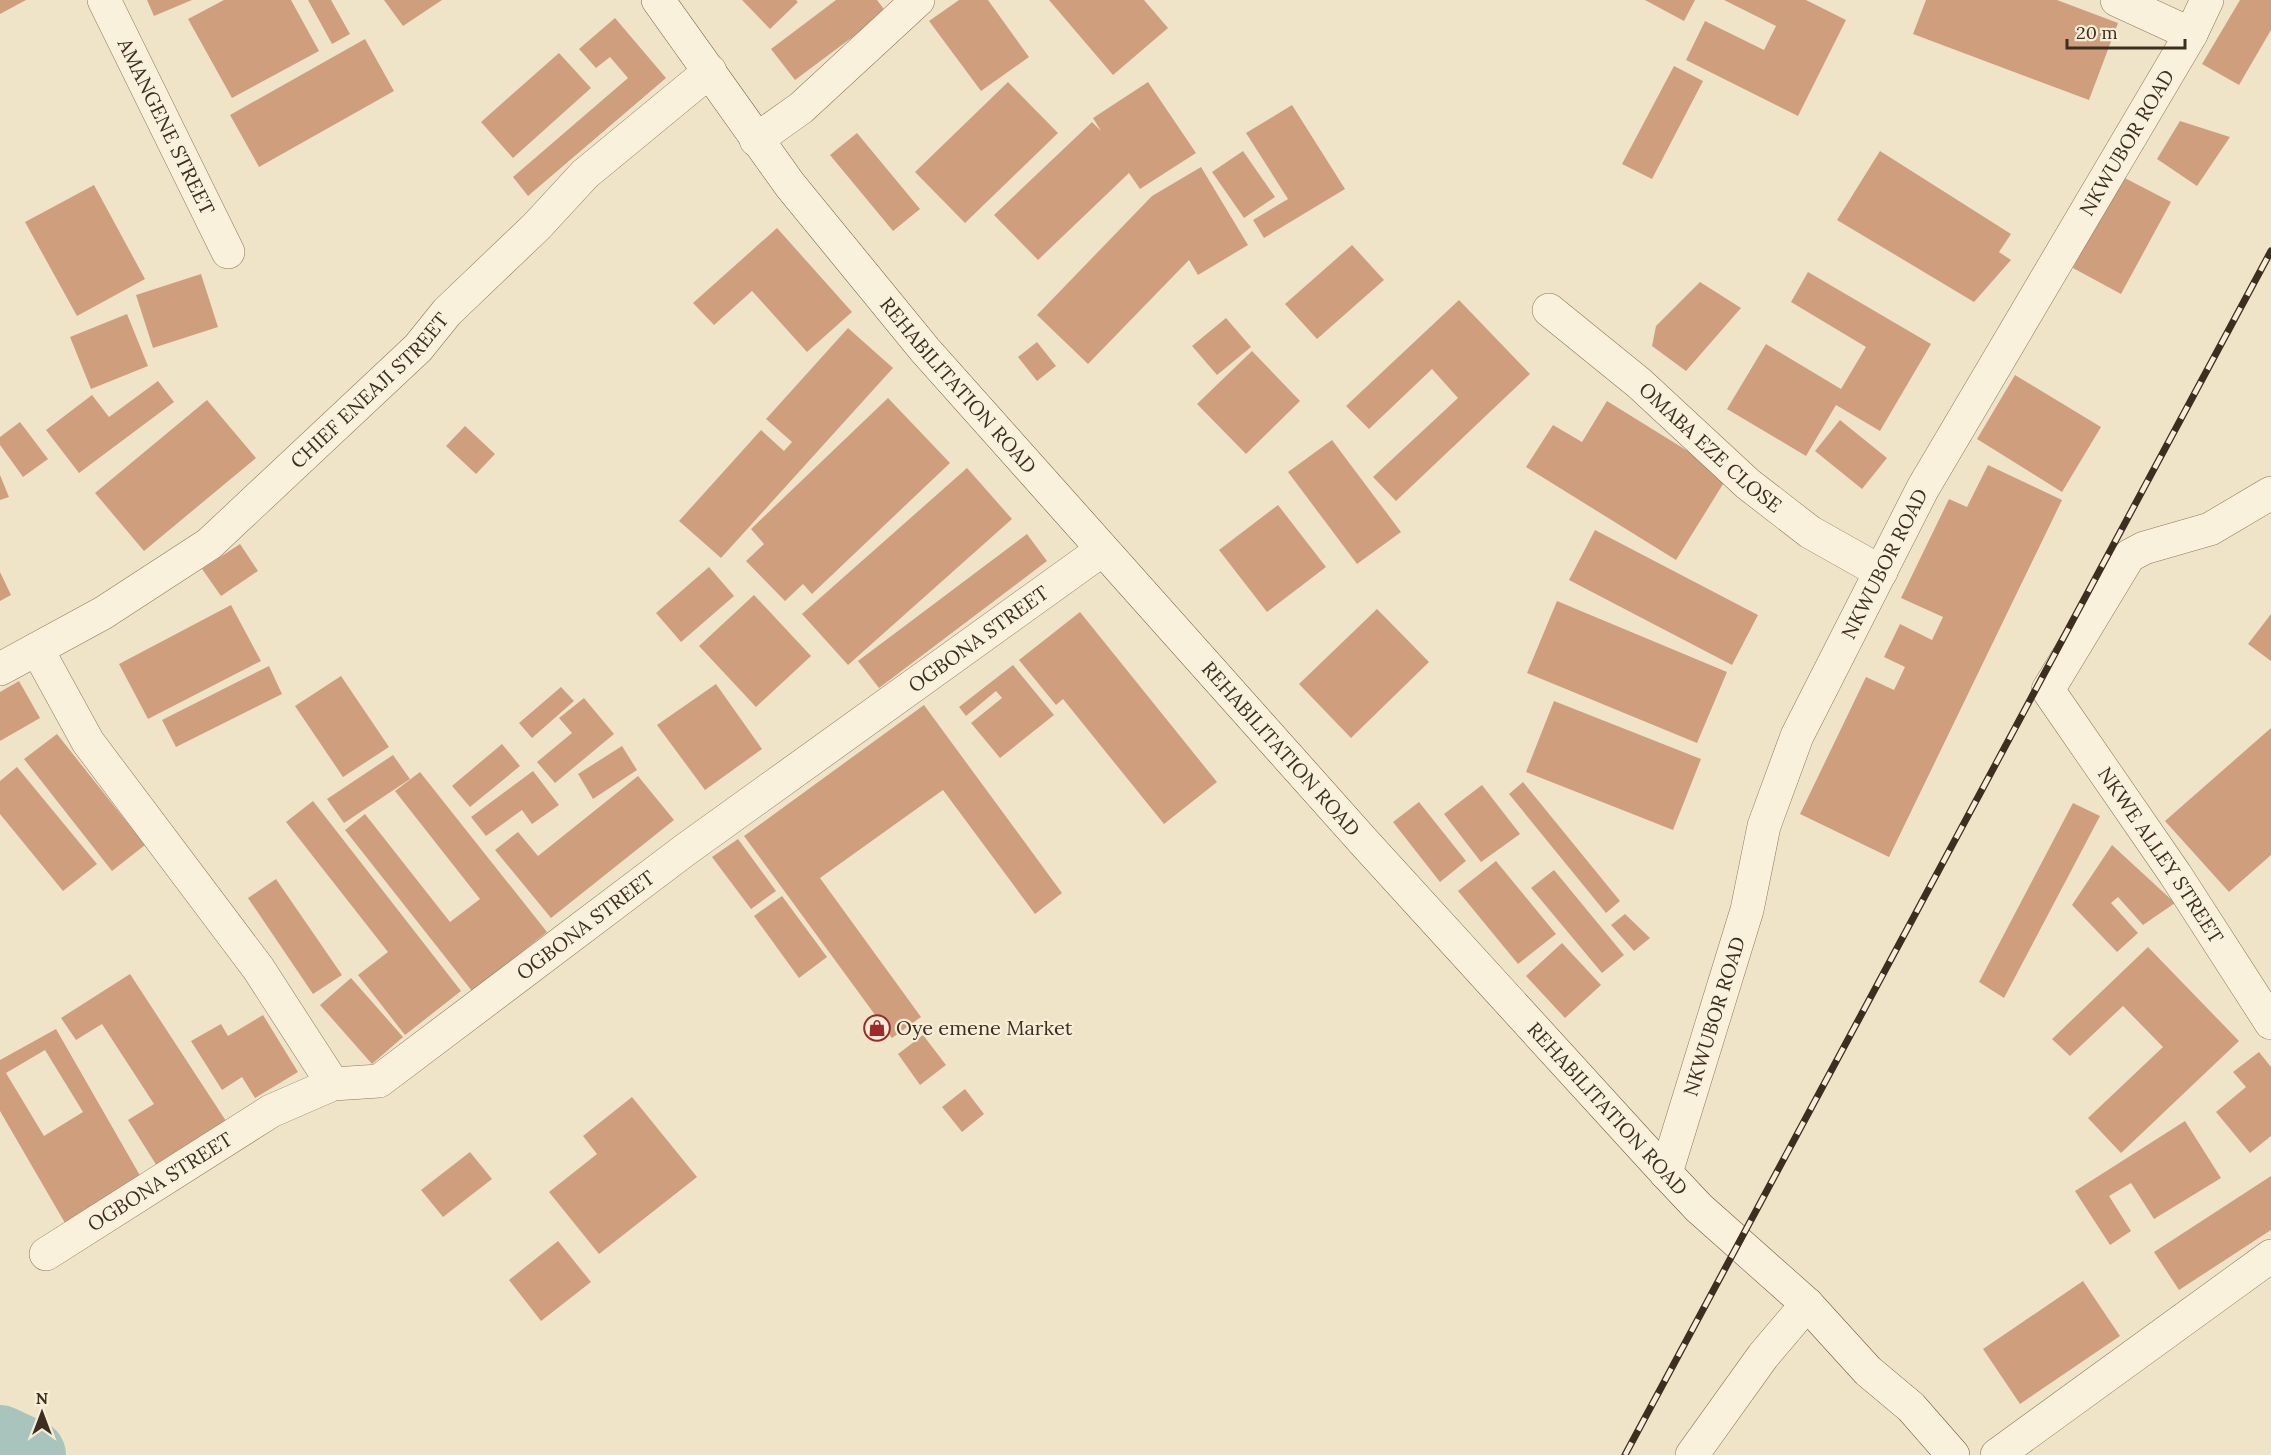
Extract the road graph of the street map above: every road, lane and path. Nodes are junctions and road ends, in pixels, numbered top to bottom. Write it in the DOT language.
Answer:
graph roads {
  1 [pos="104,0"];
  2 [pos="658,0"];
  3 [pos="918,0"];
  4 [pos="2117,0"];
  5 [pos="2207,0"];
  6 [pos="2191,34"];
  7 [pos="710,71"];
  8 [pos="756,140"];
  9 [pos="228,252"];
  10 [pos="1549,310"];
  11 [pos="2271,493"];
  12 [pos="1102,550"];
  13 [pos="1881,572"];
  14 [pos="37,649"];
  15 [pos="0,669"];
  16 [pos="2271,1023"];
  17 [pos="333,1084"];
  18 [pos="1666,1173"];
  19 [pos="46,1254"];
  20 [pos="2271,1256"];
  21 [pos="1807,1304"];
  22 [pos="1692,1455"];
  23 [pos="1953,1455"];
  24 [pos="1997,1455"];
  1 -- 9 [label="street, AMANGENE STREET"];
  2 -- 7 [label="street, REHABILITATION ROAD"];
  3 -- 8 [label="street"];
  4 -- 6 [label="street"];
  5 -- 6 [label="street, NKWUBOR ROAD"];
  6 -- 13 [label="street, NKWUBOR ROAD"];
  7 -- 8 [label="street, REHABILITATION ROAD"];
  7 -- 14 [label="street, CHIEF ENEAJI STREET"];
  8 -- 12 [label="street, REHABILITATION ROAD"];
  10 -- 13 [label="street, OMABA EZE CLOSE"];
  11 -- 16 [label="street, NKWE ALLEY STREET"];
  12 -- 17 [label="street, OGBONA STREET"];
  12 -- 18 [label="street, REHABILITATION ROAD"];
  13 -- 18 [label="street, NKWUBOR ROAD"];
  14 -- 15 [label="street, CHIEF ENEAJI STREET"];
  14 -- 17 [label="street"];
  17 -- 19 [label="street, OGBONA STREET"];
  18 -- 21 [label="street, REHABILITATION ROAD"];
  20 -- 24 [label="street"];
  21 -- 22 [label="street"];
  21 -- 23 [label="street, REHABILITATION ROAD"];
}
